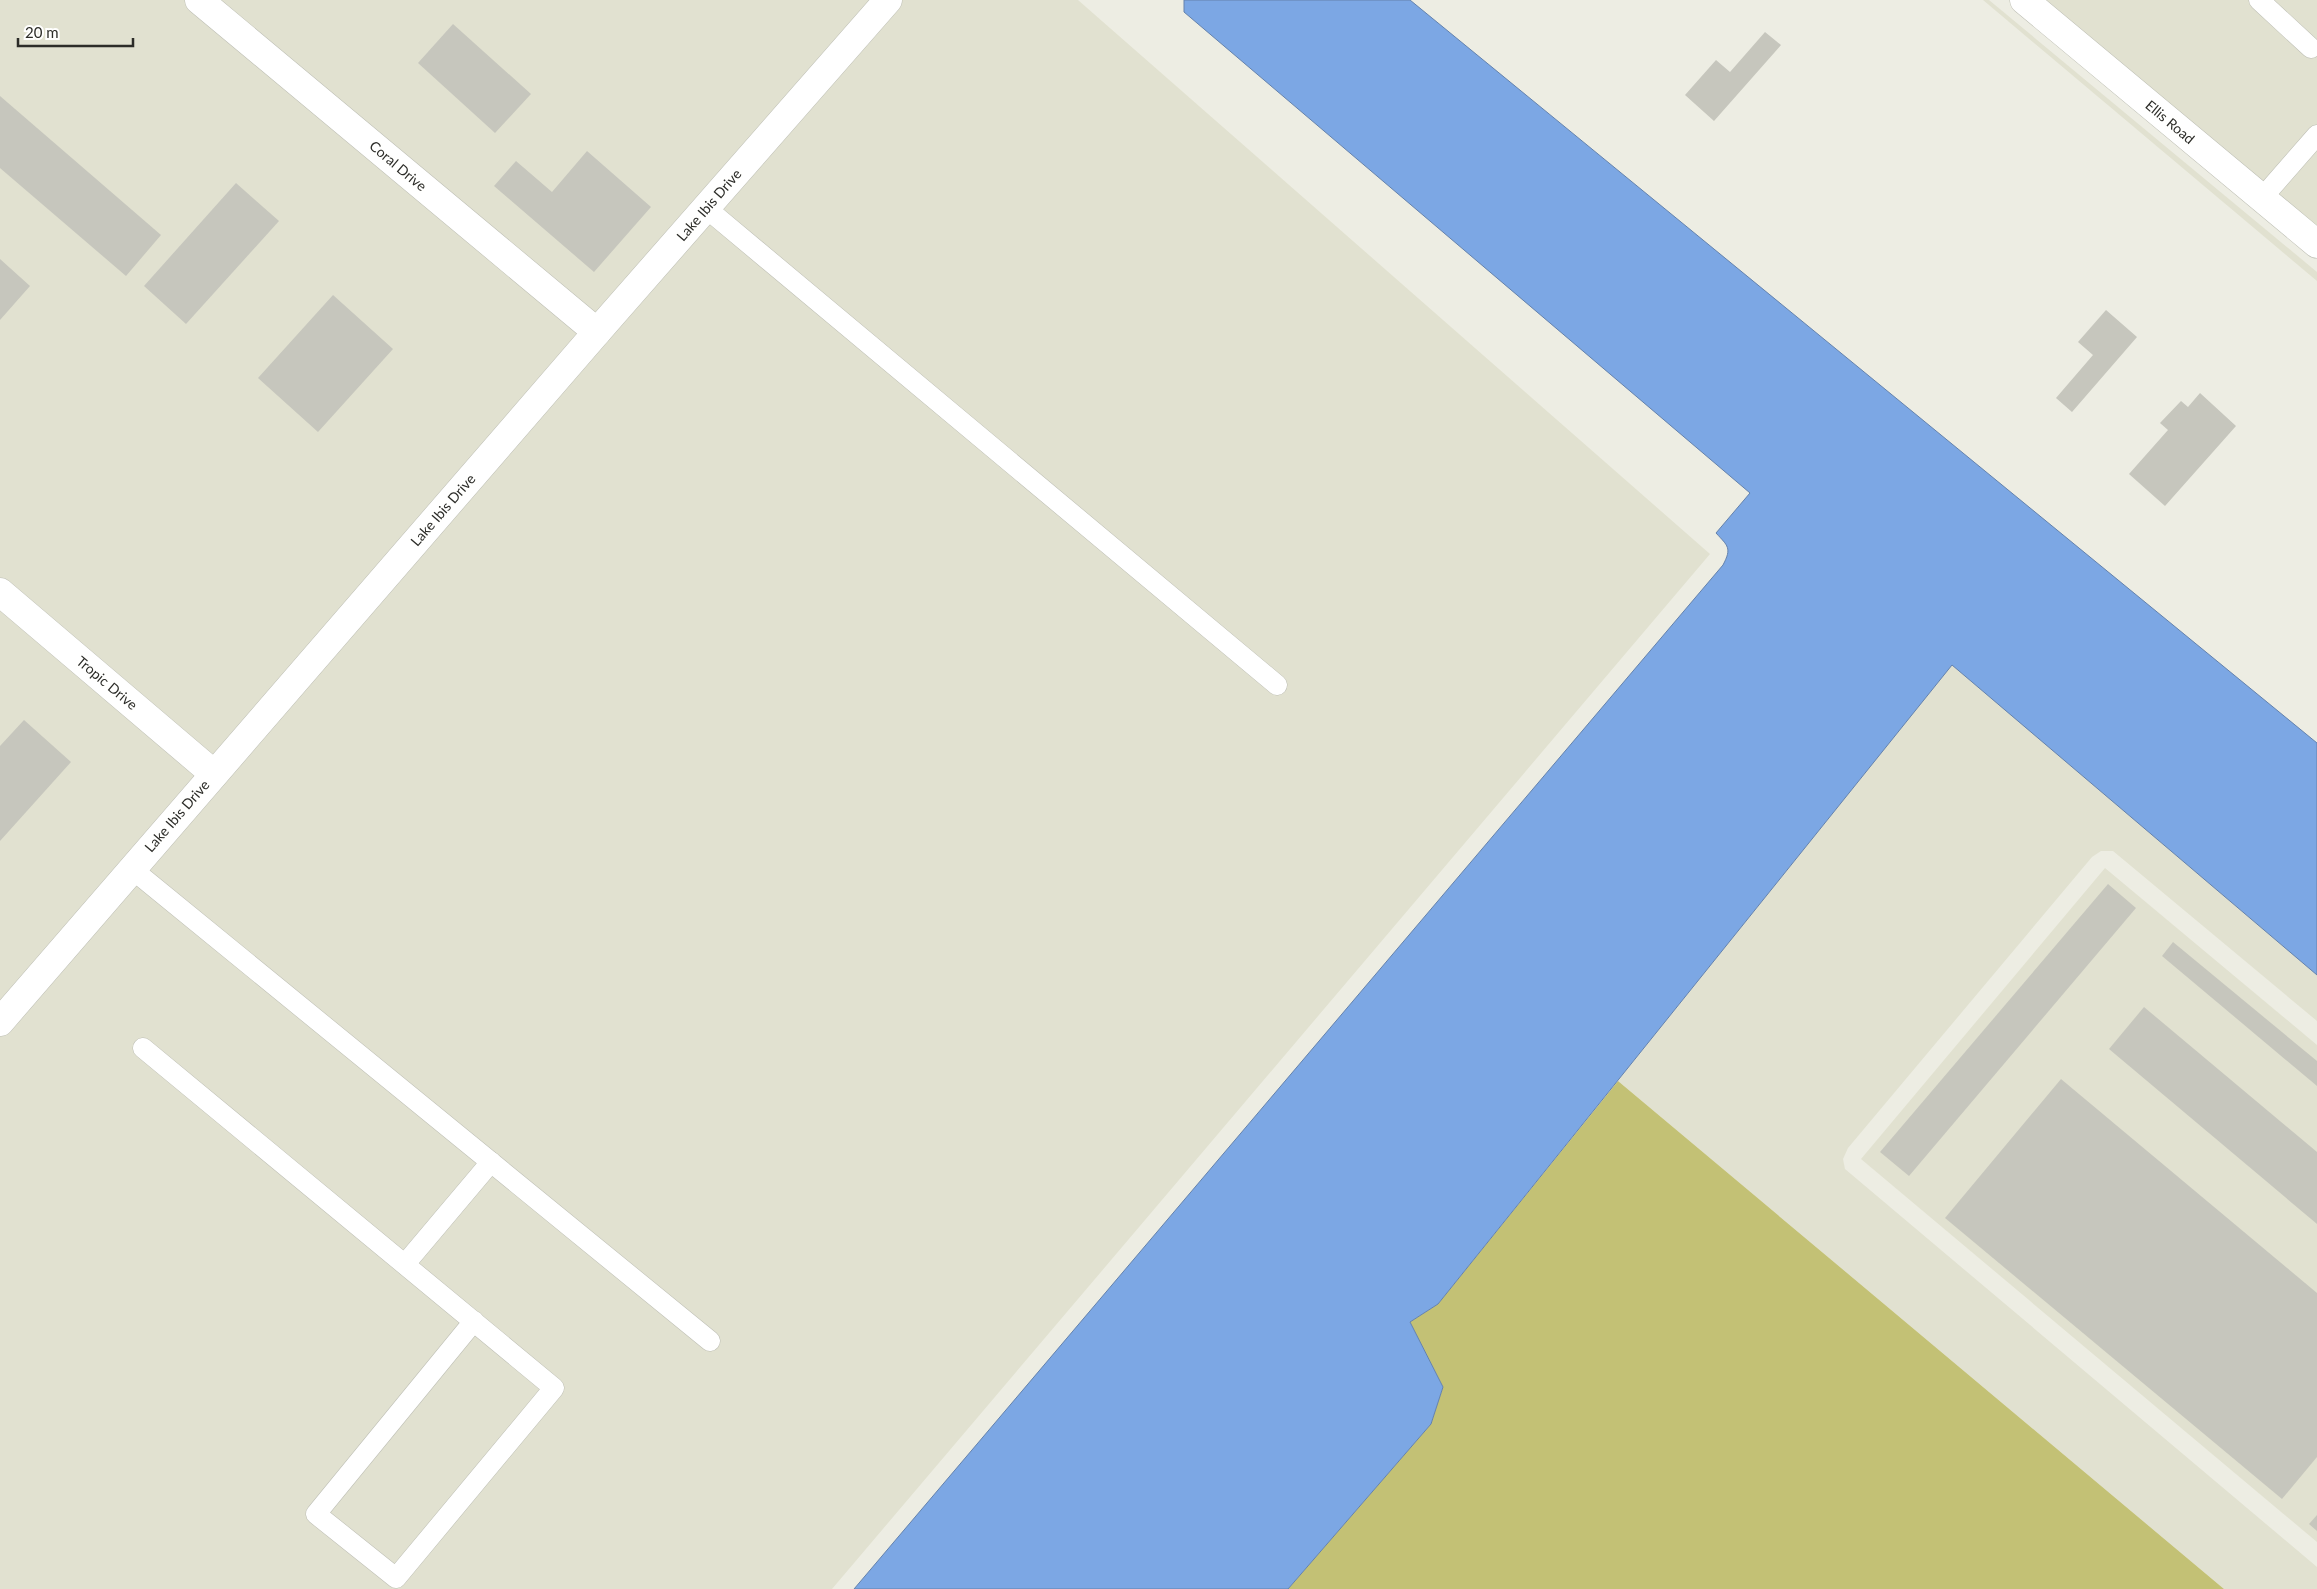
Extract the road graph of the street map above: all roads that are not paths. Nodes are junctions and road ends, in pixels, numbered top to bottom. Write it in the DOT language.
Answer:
graph roads {
  1 [pos="199,0"];
  2 [pos="888,0"];
  3 [pos="2024,0"];
  4 [pos="2259,0"];
  5 [pos="2311,48"];
  6 [pos="2317,135"];
  7 [pos="2262,198"];
  8 [pos="706,208"];
  9 [pos="2317,244"];
  10 [pos="597,332"];
  11 [pos="0,592"];
  12 [pos="1277,685"];
  13 [pos="214,774"];
  14 [pos="132,869"];
  15 [pos="0,1022"];
  16 [pos="144,1048"];
  17 [pos="491,1162"];
  18 [pos="405,1264"];
  19 [pos="474,1322"];
  20 [pos="710,1341"];
  1 -- 10 [label="street, Coral Drive"];
  2 -- 8 [label="street, Lake Ibis Drive"];
  3 -- 7 [label="street, Ellis Road"];
  4 -- 5 [label="lane"];
  6 -- 7 [label="lane"];
  7 -- 9 [label="street, Ellis Road"];
  8 -- 10 [label="street, Lake Ibis Drive"];
  8 -- 12 [label="lane"];
  10 -- 13 [label="street, Lake Ibis Drive"];
  11 -- 13 [label="street, Tropic Drive"];
  13 -- 14 [label="street, Lake Ibis Drive"];
  14 -- 15 [label="street, Lake Ibis Drive"];
  14 -- 17 [label="lane"];
  16 -- 18 [label="lane"];
  17 -- 18 [label="lane"];
  17 -- 20 [label="lane"];
  18 -- 19 [label="lane"];
  19 -- 19 [label="lane"];
}
